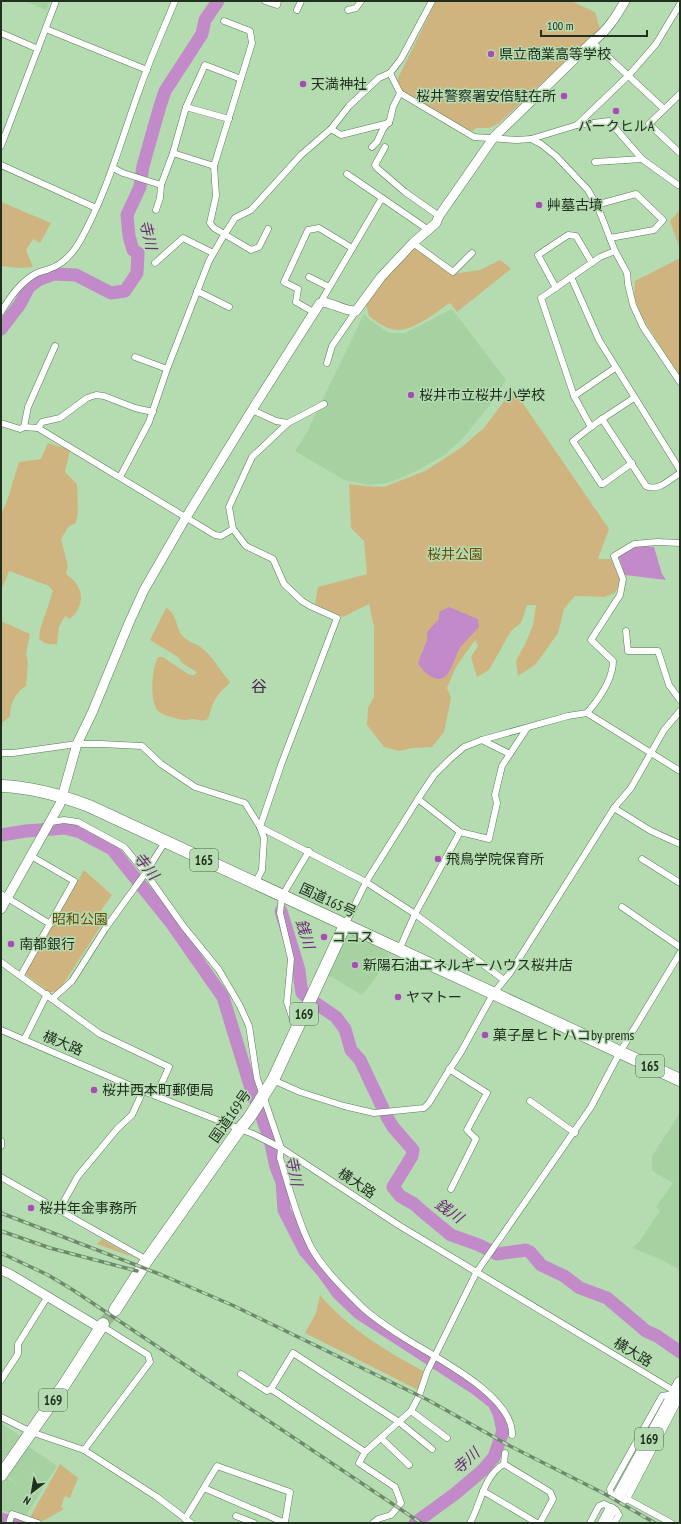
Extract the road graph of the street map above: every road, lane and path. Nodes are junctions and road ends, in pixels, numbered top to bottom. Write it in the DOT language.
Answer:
graph roads {
  1 [pos="56,1"];
  2 [pos="175,1"];
  3 [pos="265,1"];
  4 [pos="278,1"];
  5 [pos="301,1"];
  6 [pos="361,1"];
  7 [pos="432,1"];
  8 [pos="625,1"];
  9 [pos="680,4"];
  10 [pos="297,10"];
  11 [pos="348,10"];
  12 [pos="678,14"];
  13 [pos="224,21"];
  14 [pos="46,29"];
  15 [pos="1,34"];
  16 [pos="592,42"];
  17 [pos="38,48"];
  18 [pos="147,70"];
  19 [pos="390,73"];
  20 [pos="629,75"];
  21 [pos="241,79"];
  22 [pos="400,93"];
  23 [pos="680,94"];
  24 [pos="186,107"];
  25 [pos="664,109"];
  26 [pos="228,119"];
  27 [pos="389,123"];
  28 [pos="578,125"];
  29 [pos="330,129"];
  30 [pos="494,137"];
  31 [pos="531,139"];
  32 [pos="1,146"];
  33 [pos="372,147"];
  34 [pos="385,147"];
  35 [pos="173,153"];
  36 [pos="680,153"];
  37 [pos="642,159"];
  38 [pos="595,162"];
  39 [pos="1,165"];
  40 [pos="214,166"];
  41 [pos="113,168"];
  42 [pos="347,174"];
  43 [pos="161,185"];
  44 [pos="678,185"];
  45 [pos="382,198"];
  46 [pos="603,203"];
  47 [pos="96,208"];
  48 [pos="156,210"];
  49 [pos="438,216"];
  50 [pos="268,229"];
  51 [pos="427,229"];
  52 [pos="224,235"];
  53 [pos="610,238"];
  54 [pos="413,243"];
  55 [pos="352,248"];
  56 [pos="615,251"];
  57 [pos="472,253"];
  58 [pos="213,254"];
  59 [pos="592,262"];
  60 [pos="155,263"];
  61 [pos="310,277"];
  62 [pos="571,277"];
  63 [pos="329,287"];
  64 [pos="556,288"];
  65 [pos="197,291"];
  66 [pos="323,302"];
  67 [pos="229,307"];
  68 [pos="356,311"];
  69 [pos="1,312"];
  70 [pos="315,313"];
  71 [pos="55,346"];
  72 [pos="135,357"];
  73 [pos="327,363"];
  74 [pos="615,368"];
  75 [pos="167,369"];
  76 [pos="680,382"];
  77 [pos="574,396"];
  78 [pos="634,398"];
  79 [pos="324,404"];
  80 [pos="252,410"];
  81 [pos="153,412"];
  82 [pos="602,419"];
  83 [pos="1,423"];
  84 [pos="288,423"];
  85 [pos="24,426"];
  86 [pos="591,427"];
  87 [pos="38,428"];
  88 [pos="632,463"];
  89 [pos="680,471"];
  90 [pos="120,477"];
  91 [pos="187,517"];
  92 [pos="233,529"];
  93 [pos="680,543"];
  94 [pos="626,631"];
  95 [pos="680,700"];
  96 [pos="680,711"];
  97 [pos="587,713"];
  98 [pos="527,728"];
  99 [pos="482,740"];
  100 [pos="77,744"];
  101 [pos="652,752"];
  102 [pos="1,753"];
  103 [pos="510,754"];
  104 [pos="680,771"];
  105 [pos="1,786"];
  106 [pos="63,796"];
  107 [pos="418,799"];
  108 [pos="614,808"];
  109 [pos="50,823"];
  110 [pos="260,827"];
  111 [pos="460,832"];
  112 [pos="165,842"];
  113 [pos="680,844"];
  114 [pos="309,851"];
  115 [pos="31,856"];
  116 [pos="642,859"];
  117 [pos="145,873"];
  118 [pos="366,882"];
  119 [pos="680,883"];
  120 [pos="255,884"];
  121 [pos="4,896"];
  122 [pos="282,896"];
  123 [pos="622,907"];
  124 [pos="1,909"];
  125 [pos="415,914"];
  126 [pos="50,924"];
  127 [pos="345,925"];
  128 [pos="680,947"];
  129 [pos="399,950"];
  130 [pos="680,952"];
  131 [pos="1,962"];
  132 [pos="21,975"];
  133 [pos="504,980"];
  134 [pos="47,994"];
  135 [pos="493,994"];
  136 [pos="52,1000"];
  137 [pos="297,1029"];
  138 [pos="1,1030"];
  139 [pos="24,1040"];
  140 [pos="620,1052"];
  141 [pos="449,1069"];
  142 [pos="273,1080"];
  143 [pos="680,1080"];
  144 [pos="143,1090"];
  145 [pos="156,1096"];
  146 [pos="261,1099"];
  147 [pos="530,1101"];
  148 [pos="239,1130"];
  149 [pos="575,1133"];
  150 [pos="1,1141"];
  151 [pos="1,1146"];
  152 [pos="279,1147"];
  153 [pos="1,1177"];
  154 [pos="451,1189"];
  155 [pos="58,1210"];
  156 [pos="147,1260"];
  157 [pos="1,1270"];
  158 [pos="476,1273"];
  159 [pos="48,1296"];
  160 [pos="115,1310"];
  161 [pos="102,1326"];
  162 [pos="436,1357"];
  163 [pos="241,1374"];
  164 [pos="1,1380"];
  165 [pos="271,1389"];
  166 [pos="677,1390"];
  167 [pos="411,1411"];
  168 [pos="1,1417"];
  169 [pos="399,1422"];
  170 [pos="31,1432"];
  171 [pos="512,1435"];
  172 [pos="381,1438"];
  173 [pos="447,1438"];
  174 [pos="432,1449"];
  175 [pos="84,1450"];
  176 [pos="365,1452"];
  177 [pos="505,1453"];
  178 [pos="504,1464"];
  179 [pos="409,1465"];
  180 [pos="1,1475"];
  181 [pos="204,1488"];
  182 [pos="483,1490"];
  183 [pos="623,1497"];
  184 [pos="610,1510"];
  185 [pos="236,1516"];
  186 [pos="188,1522"];
  187 [pos="9,1523"];
  188 [pos="38,1523"];
  189 [pos="254,1523"];
  190 [pos="285,1523"];
  191 [pos="373,1523"];
  192 [pos="470,1523"];
  193 [pos="538,1523"];
  194 [pos="590,1523"];
  195 [pos="604,1523"];
  196 [pos="614,1523"];
  197 [pos="671,1523"];
  1 -- 14 [label="street"];
  2 -- 18 [label="street"];
  3 -- 4 [label="street"];
  5 -- 10 [label="street"];
  6 -- 11 [label="street"];
  7 -- 19 [label="street"];
  8 -- 16 [label="street"];
  9 -- 12 [label="street"];
  12 -- 20 [label="street"];
  13 -- 21 [label="street"];
  14 -- 17 [label="street"];
  14 -- 18 [label="street"];
  15 -- 17 [label="street"];
  16 -- 20 [label="street"];
  16 -- 30 [label="street"];
  17 -- 32 [label="street"];
  18 -- 41 [label="street"];
  19 -- 22 [label="street"];
  19 -- 29 [label="street"];
  20 -- 25 [label="street"];
  20 -- 28 [label="street"];
  21 -- 24 [label="street"];
  21 -- 26 [label="street"];
  22 -- 27 [label="street"];
  22 -- 30 [label="street"];
  23 -- 25 [label="street"];
  24 -- 26 [label="street"];
  24 -- 35 [label="street"];
  25 -- 36 [label="street"];
  26 -- 40 [label="street"];
  27 -- 29 [label="street"];
  27 -- 33 [label="street"];
  28 -- 31 [label="street"];
  28 -- 37 [label="street"];
  29 -- 52 [label="street"];
  30 -- 31 [label="street"];
  30 -- 49 [label="street"];
  31 -- 53 [label="street"];
  34 -- 49 [label="street"];
  35 -- 40 [label="street"];
  35 -- 43 [label="street"];
  37 -- 38 [label="street"];
  37 -- 44 [label="street"];
  39 -- 47 [label="street"];
  40 -- 52 [label="street"];
  41 -- 43 [label="street"];
  41 -- 47 [label="street"];
  42 -- 45 [label="street"];
  43 -- 48 [label="street"];
  45 -- 51 [label="street"];
  45 -- 55 [label="street"];
  46 -- 53 [label="street"];
  47 -- 69 [label="street"];
  49 -- 51 [label="street"];
  50 -- 52 [label="street"];
  51 -- 54 [label="street"];
  52 -- 58 [label="street"];
  53 -- 56 [label="street"];
  54 -- 57 [label="street"];
  54 -- 68 [label="street"];
  55 -- 63 [label="street"];
  55 -- 70 [label="street"];
  56 -- 59 [label="street"];
  56 -- 76 [label="street"];
  58 -- 60 [label="street"];
  58 -- 65 [label="street"];
  59 -- 62 [label="street"];
  59 -- 64 [label="street"];
  61 -- 63 [label="street"];
  62 -- 64 [label="street"];
  62 -- 74 [label="street"];
  63 -- 66 [label="street"];
  64 -- 77 [label="street"];
  65 -- 67 [label="street"];
  65 -- 75 [label="street"];
  66 -- 68 [label="street"];
  66 -- 70 [label="street"];
  68 -- 73 [label="street"];
  70 -- 80 [label="street"];
  71 -- 85 [label="street"];
  72 -- 75 [label="street"];
  74 -- 77 [label="street"];
  74 -- 78 [label="street"];
  75 -- 81 [label="street"];
  77 -- 86 [label="street"];
  78 -- 82 [label="street"];
  78 -- 89 [label="street"];
  79 -- 84 [label="street"];
  80 -- 84 [label="street"];
  80 -- 91 [label="street"];
  81 -- 87 [label="street"];
  81 -- 90 [label="street"];
  82 -- 86 [label="street"];
  82 -- 88 [label="street"];
  83 -- 85 [label="street"];
  84 -- 92 [label="street"];
  85 -- 87 [label="street"];
  86 -- 88 [label="street"];
  87 -- 90 [label="street"];
  88 -- 89 [label="street"];
  90 -- 91 [label="street"];
  91 -- 92 [label="street"];
  91 -- 100 [label="street"];
  92 -- 110 [label="street"];
  93 -- 97 [label="street"];
  94 -- 95 [label="street"];
  96 -- 101 [label="street"];
  97 -- 98 [label="street"];
  97 -- 101 [label="street"];
  98 -- 99 [label="street"];
  98 -- 103 [label="street"];
  99 -- 103 [label="street"];
  99 -- 107 [label="street"];
  100 -- 102 [label="street"];
  100 -- 106 [label="street"];
  100 -- 110 [label="street"];
  101 -- 104 [label="street"];
  101 -- 108 [label="street"];
  103 -- 111 [label="street"];
  105 -- 106 [label="highway, 国道165号 / 165"];
  106 -- 109 [label="street"];
  106 -- 112 [label="highway, 国道165号 / 165"];
  107 -- 111 [label="street"];
  107 -- 118 [label="street"];
  108 -- 113 [label="street"];
  108 -- 133 [label="street"];
  109 -- 115 [label="street"];
  109 -- 117 [label="street"];
  110 -- 114 [label="street"];
  110 -- 120 [label="street"];
  111 -- 125 [label="street"];
  112 -- 117 [label="street"];
  112 -- 120 [label="highway, 国道165号 / 165"];
  114 -- 118 [label="street"];
  114 -- 122 [label="street"];
  115 -- 121 [label="street"];
  115 -- 126 [label="street"];
  116 -- 119 [label="street"];
  117 -- 136 [label="street"];
  117 -- 146 [label="street"];
  118 -- 125 [label="street"];
  118 -- 127 [label="street"];
  120 -- 122 [label="highway, 国道165号 / 165"];
  121 -- 124 [label="street"];
  121 -- 126 [label="street"];
  122 -- 127 [label="highway, 国道165号 / 165"];
  122 -- 137 [label="street"];
  123 -- 128 [label="street"];
  125 -- 129 [label="street"];
  125 -- 133 [label="street"];
  126 -- 132 [label="street"];
  127 -- 129 [label="highway, 国道165号 / 165"];
  127 -- 137 [label="highway, 国道169号 / 169"];
  129 -- 135 [label="highway, 国道165号 / 165"];
  130 -- 140 [label="street"];
  131 -- 132 [label="street"];
  132 -- 134 [label="street"];
  133 -- 135 [label="street"];
  134 -- 136 [label="street"];
  134 -- 139 [label="street"];
  135 -- 140 [label="highway, 国道165号 / 165"];
  135 -- 141 [label="street"];
  136 -- 145 [label="street"];
  137 -- 142 [label="highway, 国道169号 / 169"];
  138 -- 139 [label="street, 横大路"];
  139 -- 144 [label="street, 横大路"];
  140 -- 143 [label="highway, 国道165号 / 165"];
  140 -- 149 [label="street"];
  141 -- 142 [label="street"];
  141 -- 154 [label="street"];
  142 -- 146 [label="highway, 国道169号 / 169"];
  144 -- 145 [label="street, 横大路"];
  144 -- 155 [label="street"];
  145 -- 148 [label="street, 横大路"];
  146 -- 148 [label="highway, 国道169号 / 169"];
  146 -- 152 [label="street"];
  147 -- 149 [label="street"];
  148 -- 152 [label="street, 横大路"];
  148 -- 156 [label="highway, 国道169号 / 169"];
  149 -- 158 [label="street"];
  150 -- 151 [label="street"];
  152 -- 158 [label="street, 横大路"];
  152 -- 162 [label="street"];
  153 -- 155 [label="street"];
  155 -- 156 [label="street"];
  156 -- 160 [label="highway, 国道169号 / 169"];
  157 -- 159 [label="street"];
  158 -- 162 [label="street"];
  158 -- 166 [label="street, 横大路"];
  159 -- 161 [label="street"];
  159 -- 164 [label="street"];
  161 -- 170 [label="highway, 169"];
  161 -- 175 [label="street"];
  162 -- 167 [label="street"];
  162 -- 171 [label="street"];
  163 -- 165 [label="street"];
  165 -- 169 [label="street"];
  165 -- 176 [label="street"];
  166 -- 183 [label="highway, 169"];
  167 -- 169 [label="street"];
  167 -- 173 [label="street"];
  168 -- 170 [label="street"];
  169 -- 172 [label="street"];
  169 -- 174 [label="street"];
  170 -- 175 [label="street"];
  170 -- 180 [label="highway, 169"];
  172 -- 176 [label="street"];
  172 -- 179 [label="street"];
  175 -- 186 [label="street"];
  176 -- 191 [label="street"];
  177 -- 178 [label="street"];
  178 -- 182 [label="street"];
  178 -- 193 [label="street"];
  181 -- 186 [label="street"];
  181 -- 190 [label="street"];
  181 -- 190 [label="street"];
  182 -- 192 [label="street"];
  182 -- 193 [label="street"];
  183 -- 197 [label="street"];
  184 -- 195 [label="highway"];
  185 -- 189 [label="street"];
  187 -- 188 [label="street"];
  194 -- 196 [label="street"];
}
